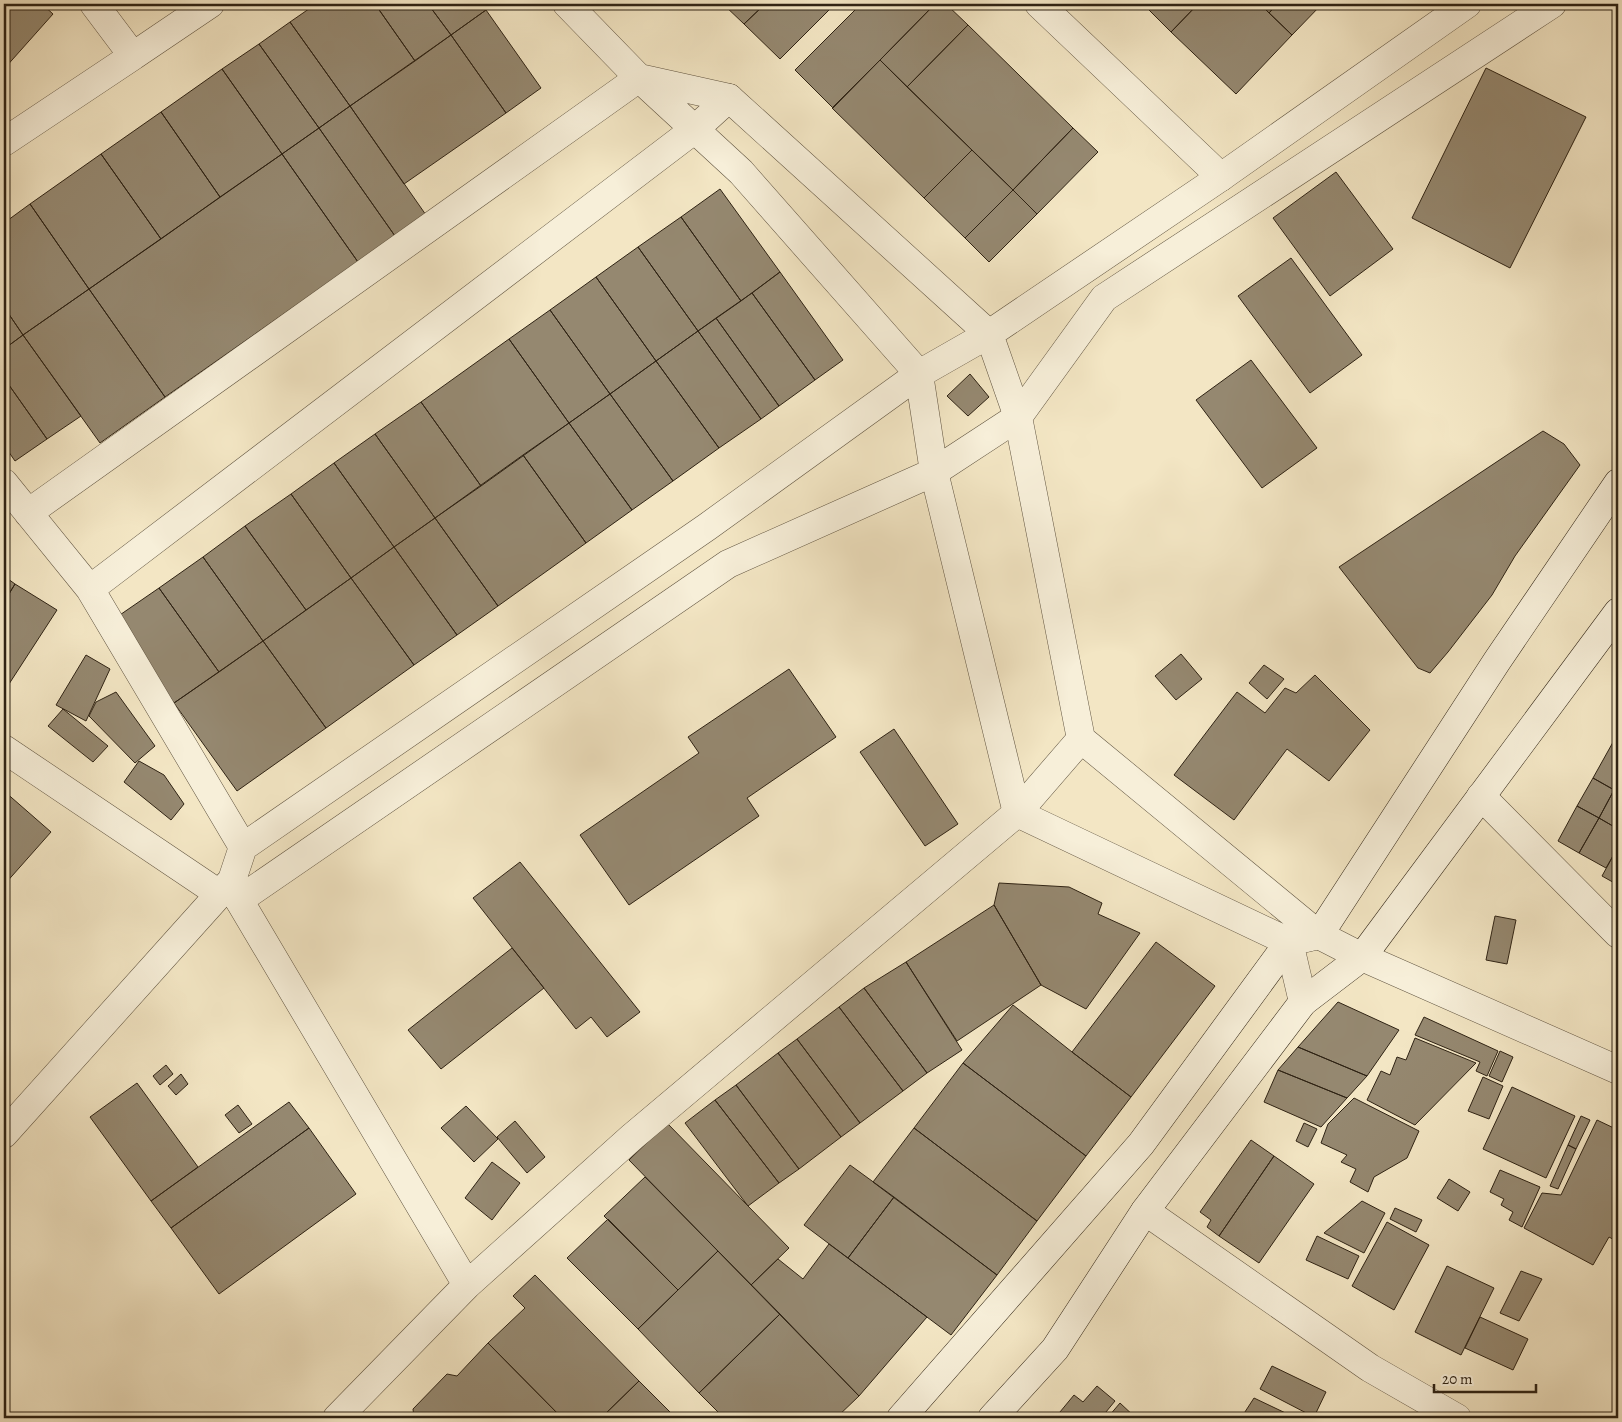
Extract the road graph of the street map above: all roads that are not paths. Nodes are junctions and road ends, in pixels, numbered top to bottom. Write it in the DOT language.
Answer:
graph roads {
  1 [pos="94,4"];
  2 [pos="210,4"];
  3 [pos="567,4"];
  4 [pos="1039,4"];
  5 [pos="1467,4"];
  6 [pos="1552,4"];
  7 [pos="133,56"];
  8 [pos="639,78"];
  9 [pos="729,98"];
  10 [pos="695,129"];
  11 [pos="4,142"];
  12 [pos="1221,177"];
  13 [pos="990,334"];
  14 [pos="918,374"];
  15 [pos="1018,417"];
  16 [pos="934,472"];
  17 [pos="4,483"];
  18 [pos="1618,483"];
  19 [pos="28,513"];
  20 [pos="90,589"];
  21 [pos="1618,612"];
  22 [pos="1081,739"];
  23 [pos="4,749"];
  24 [pos="1481,796"];
  25 [pos="1017,813"];
  26 [pos="243,847"];
  27 [pos="230,891"];
  28 [pos="1319,934"];
  29 [pos="1618,934"];
  30 [pos="1289,942"];
  31 [pos="1362,958"];
  32 [pos="1303,1002"];
  33 [pos="1618,1070"];
  34 [pos="4,1134"];
  35 [pos="1145,1212"];
  36 [pos="467,1285"];
  37 [pos="336,1418"];
  38 [pos="901,1418"];
  39 [pos="992,1418"];
  40 [pos="1457,1418"];
  1 -- 7 [label="street"];
  2 -- 7 [label="street"];
  3 -- 8 [label="street"];
  4 -- 12 [label="street"];
  5 -- 12 [label="street"];
  6 -- 15 [label="street"];
  7 -- 11 [label="street"];
  8 -- 9 [label="street"];
  8 -- 10 [label="street"];
  8 -- 19 [label="street"];
  9 -- 10 [label="street"];
  9 -- 13 [label="street"];
  10 -- 14 [label="street"];
  10 -- 20 [label="street"];
  12 -- 13 [label="street"];
  13 -- 14 [label="street"];
  13 -- 15 [label="street"];
  14 -- 16 [label="street"];
  14 -- 26 [label="street"];
  15 -- 16 [label="street"];
  15 -- 22 [label="street"];
  16 -- 25 [label="street"];
  16 -- 27 [label="street"];
  17 -- 19 [label="street"];
  18 -- 28 [label="street"];
  19 -- 20 [label="street"];
  20 -- 26 [label="street"];
  21 -- 24 [label="street"];
  22 -- 25 [label="street"];
  22 -- 28 [label="street"];
  23 -- 27 [label="street"];
  24 -- 29 [label="street"];
  24 -- 31 [label="street"];
  25 -- 30 [label="street"];
  25 -- 36 [label="street"];
  26 -- 27 [label="street"];
  27 -- 34 [label="street"];
  27 -- 36 [label="street"];
  28 -- 30 [label="street"];
  28 -- 31 [label="street"];
  30 -- 32 [label="street"];
  30 -- 38 [label="street"];
  31 -- 32 [label="street"];
  31 -- 33 [label="street"];
  32 -- 35 [label="street"];
  35 -- 39 [label="street"];
  35 -- 40 [label="street"];
  36 -- 37 [label="street"];
}
